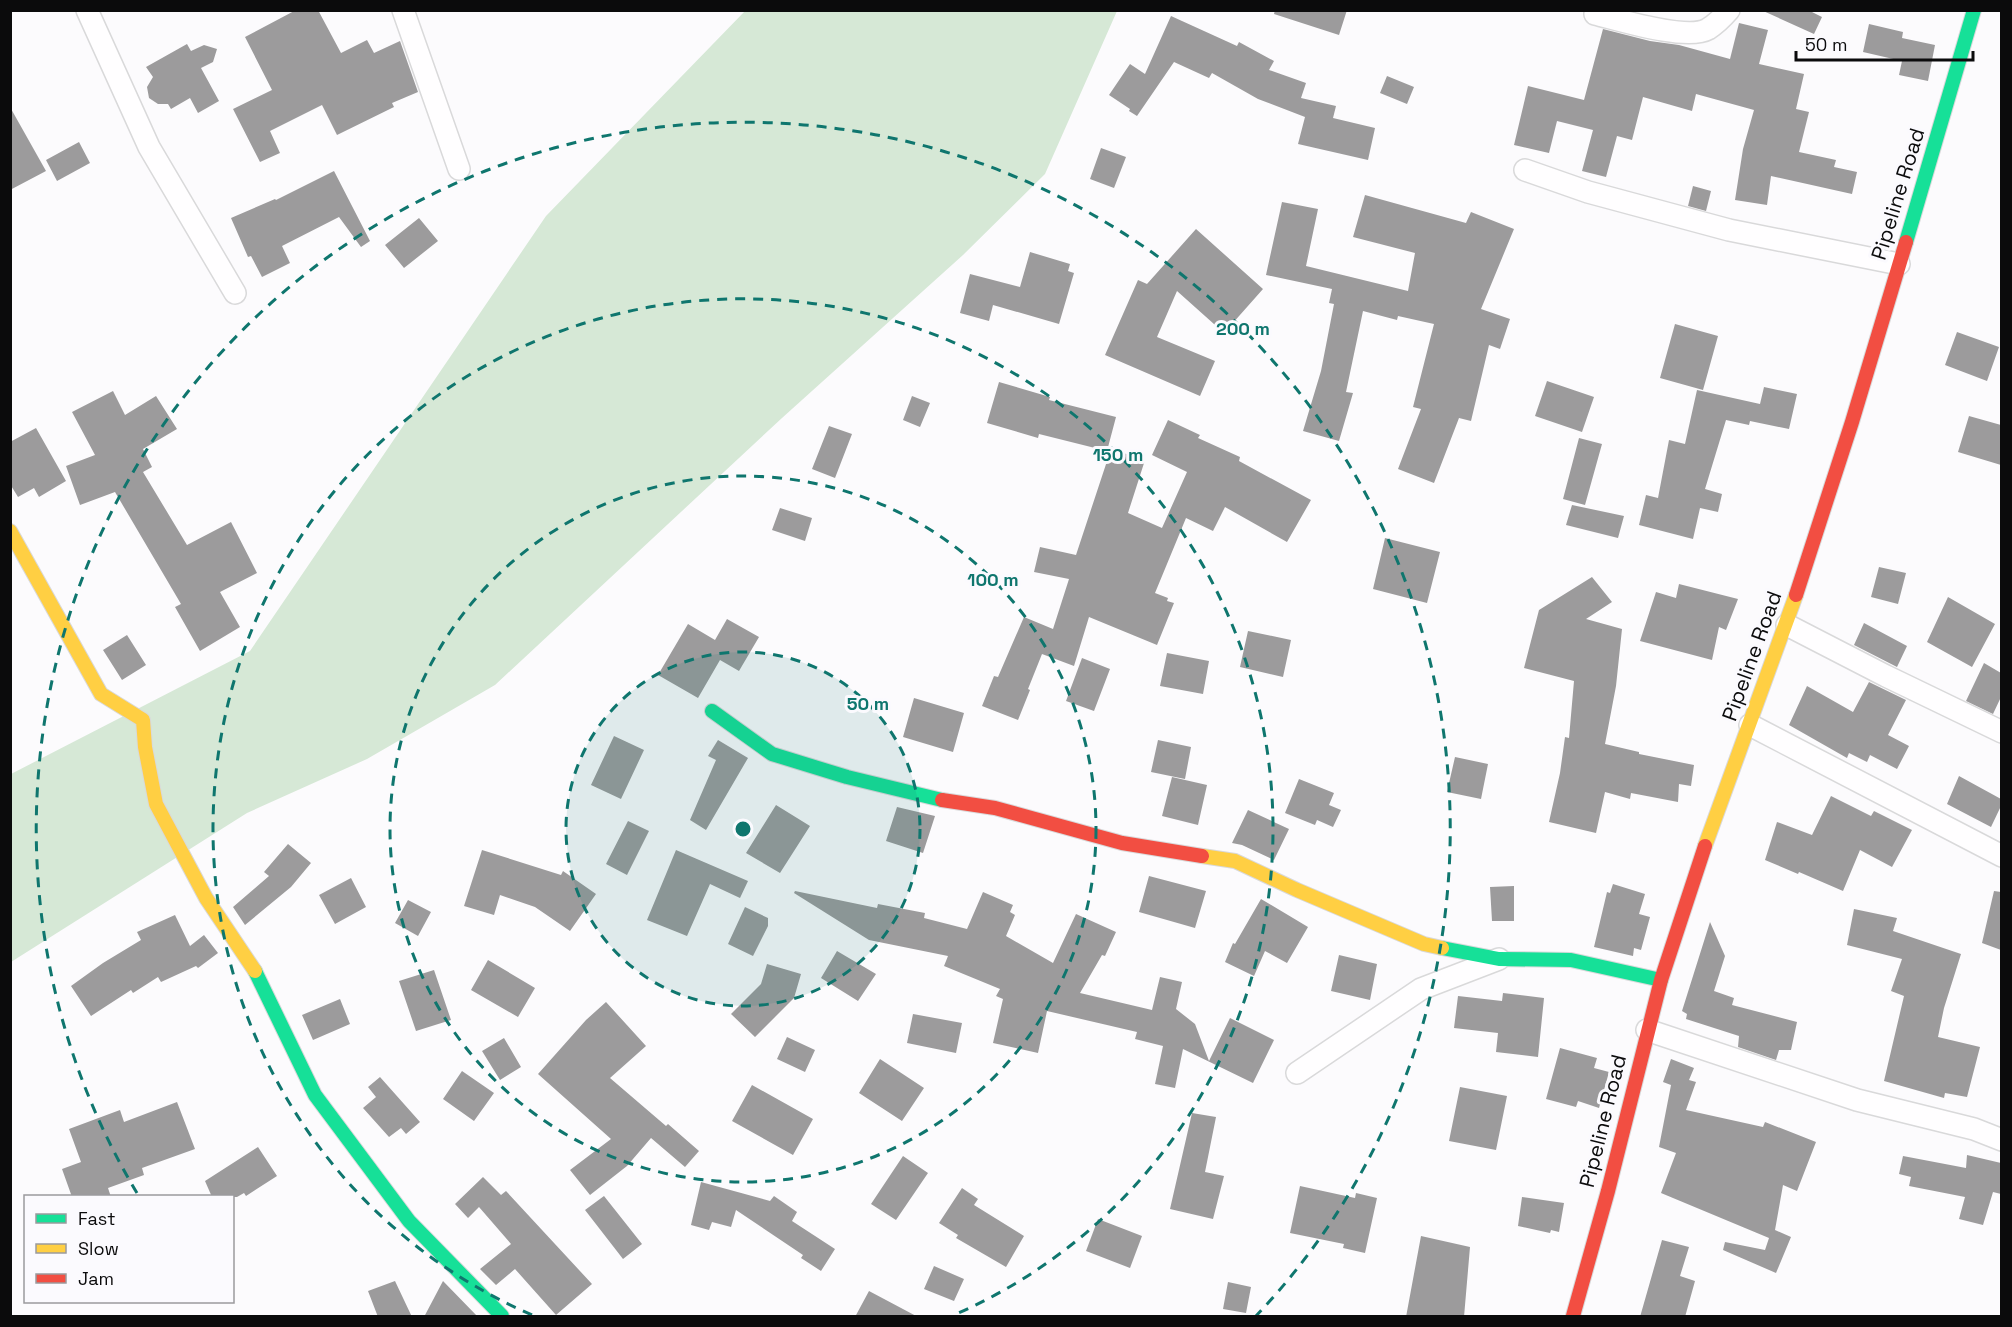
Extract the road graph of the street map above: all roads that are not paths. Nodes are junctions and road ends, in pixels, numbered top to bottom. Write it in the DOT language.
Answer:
graph roads {
  1 [pos="87,10"];
  2 [pos="403,10"];
  3 [pos="1729,10"];
  4 [pos="1974,10"];
  5 [pos="1594,14"];
  6 [pos="459,169"];
  7 [pos="1525,170"];
  8 [pos="1899,264"];
  9 [pos="235,293"];
  10 [pos="10,531"];
  11 [pos="1787,625"];
  12 [pos="712,711"];
  13 [pos="1750,725"];
  14 [pos="2001,732"];
  15 [pos="2001,856"];
  16 [pos="1499,959"];
  17 [pos="1661,980"];
  18 [pos="1647,1029"];
  19 [pos="1297,1072"];
  20 [pos="2001,1140"];
  21 [pos="502,1317"];
  22 [pos="1573,1317"];
  1 -- 9 [label="street"];
  2 -- 6 [label="street"];
  3 -- 5 [label="street"];
  4 -- 8 [label="street, Pipeline Road"];
  7 -- 8 [label="street"];
  8 -- 11 [label="street, Pipeline Road"];
  10 -- 21 [label="street"];
  11 -- 13 [label="street, Pipeline Road"];
  11 -- 14 [label="street"];
  12 -- 16 [label="street"];
  13 -- 15 [label="street"];
  13 -- 17 [label="street, Pipeline Road"];
  16 -- 17 [label="street"];
  16 -- 19 [label="street"];
  17 -- 18 [label="street, Pipeline Road"];
  18 -- 20 [label="street"];
  18 -- 22 [label="street, Pipeline Road"];
}
